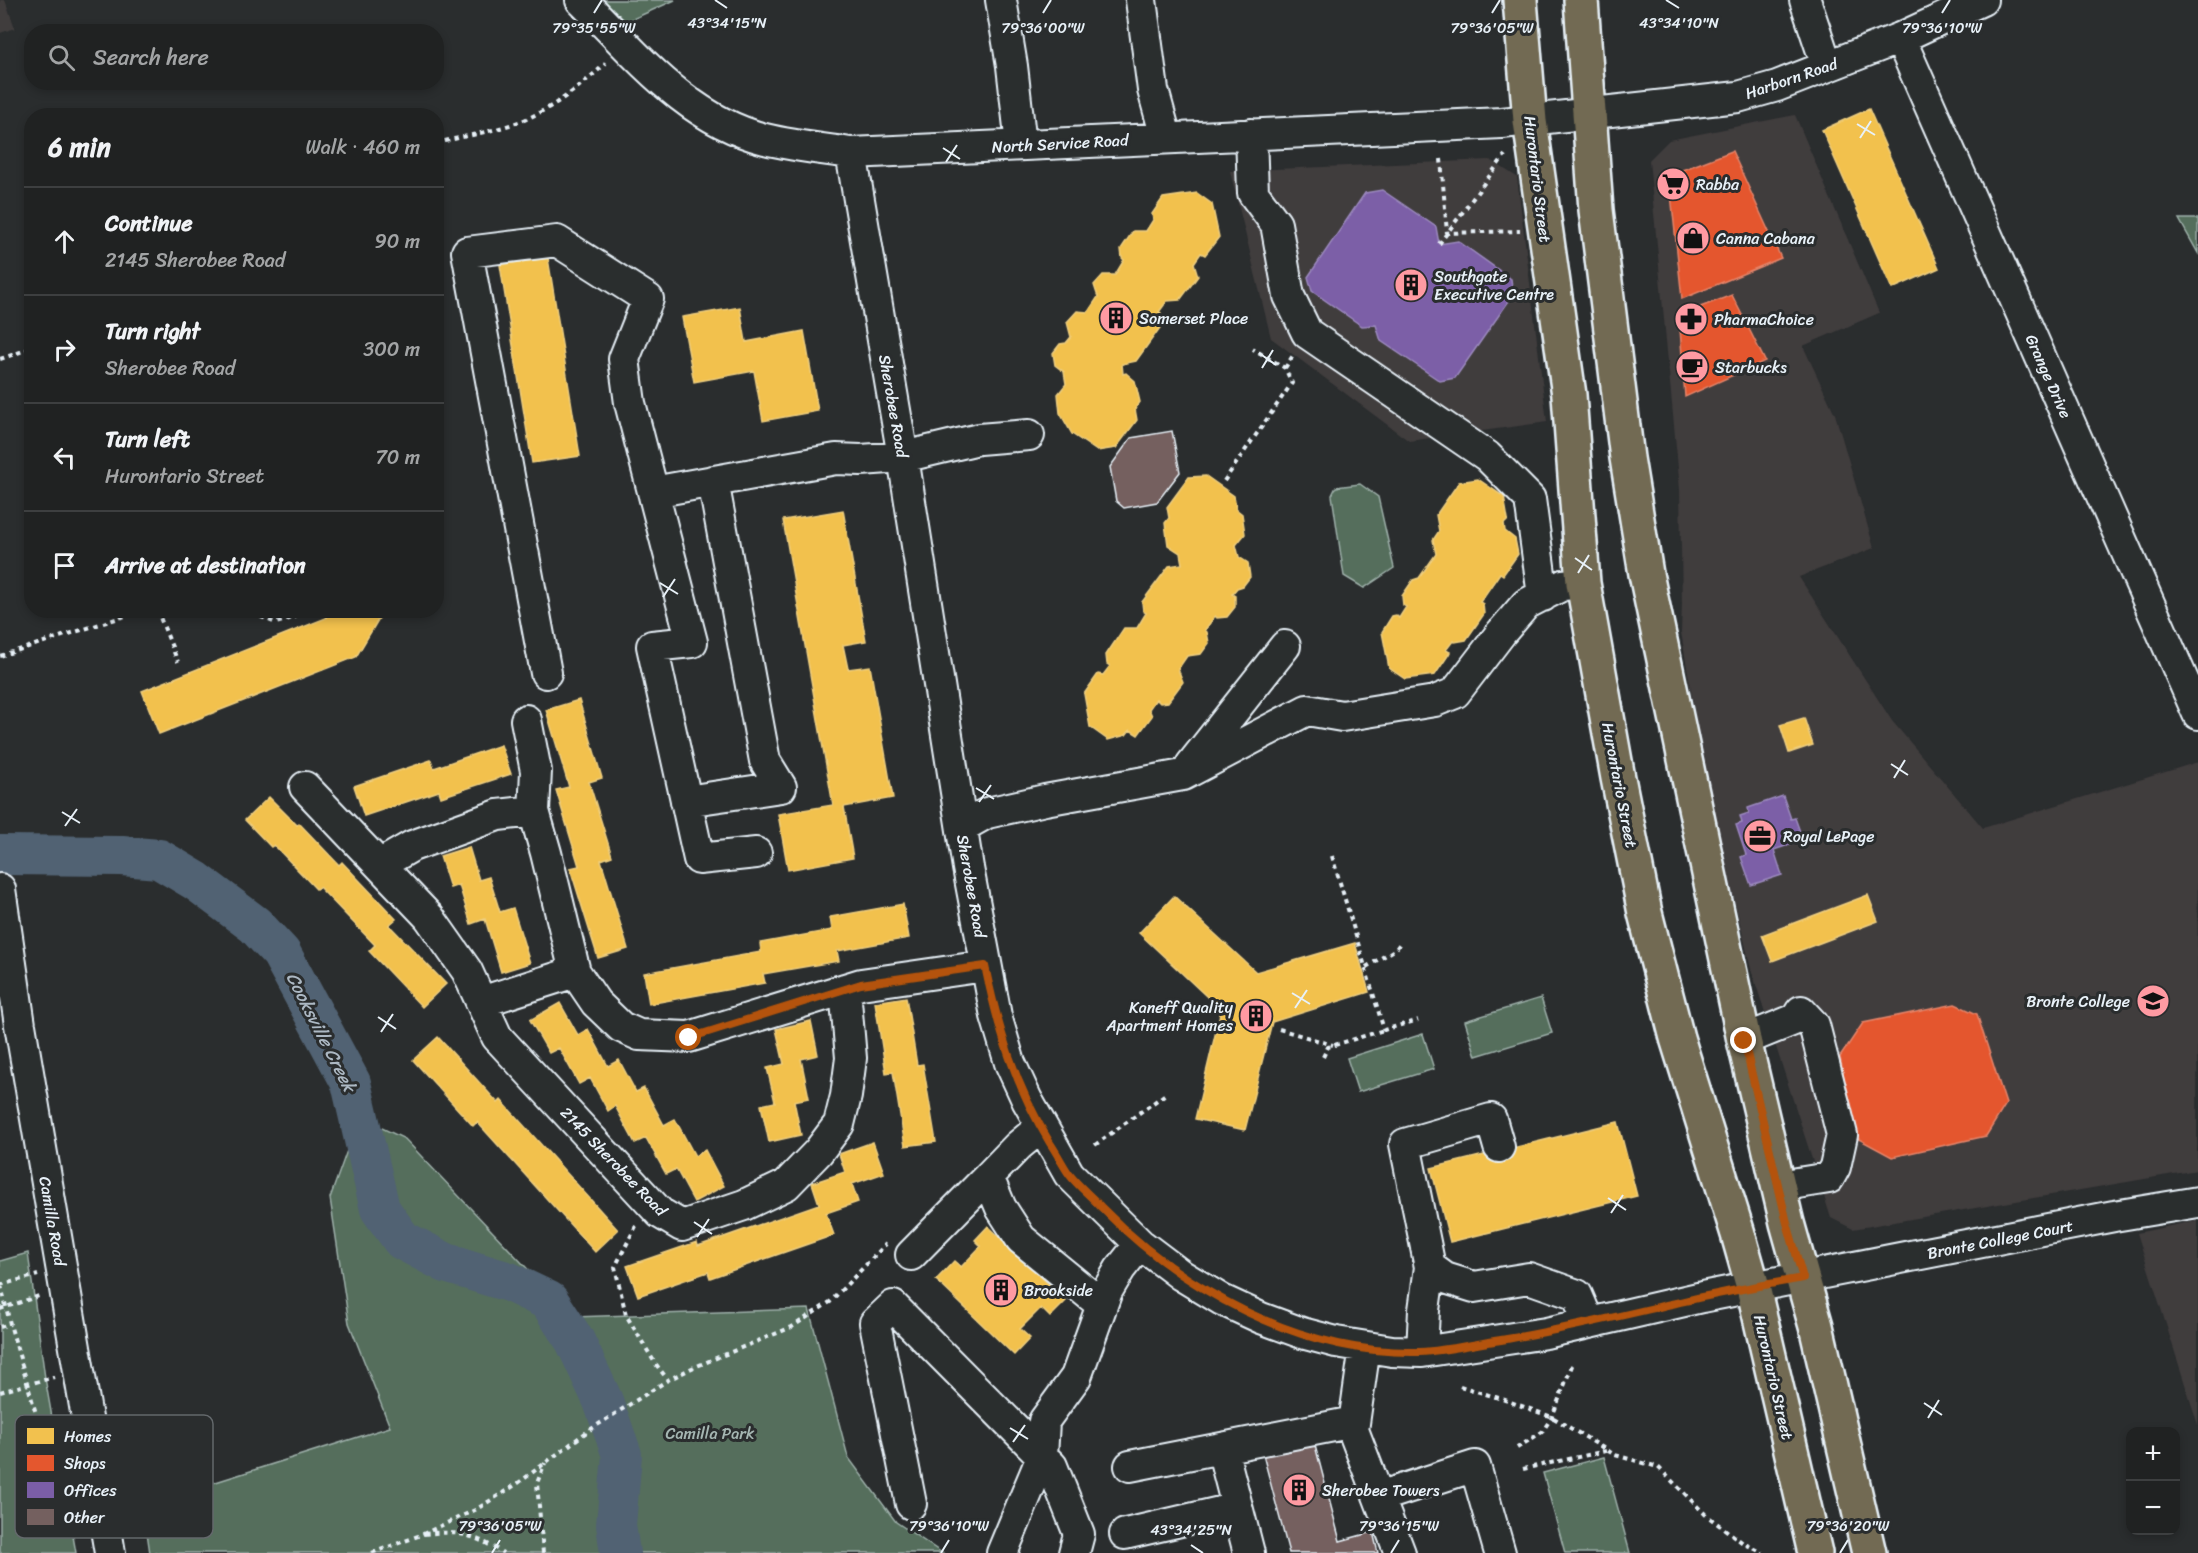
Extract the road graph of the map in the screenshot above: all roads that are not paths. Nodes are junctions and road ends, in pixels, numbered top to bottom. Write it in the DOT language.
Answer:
graph roads {
  1 [pos="581,0"];
  2 [pos="1001,0"];
  3 [pos="1141,0"];
  4 [pos="1520,0"];
  5 [pos="1581,0"];
  6 [pos="1805,0"];
  7 [pos="1982,0"];
  8 [pos="1900,38"];
  9 [pos="1827,66"];
  10 [pos="1589,114"];
  11 [pos="1530,121"];
  12 [pos="1251,134"];
  13 [pos="1166,137"];
  14 [pos="1021,145"];
  15 [pos="851,153"];
  16 [pos="1029,435"];
  17 [pos="903,457"];
  18 [pos="713,481"];
  19 [pos="653,492"];
  20 [pos="1583,583"];
  21 [pos="1543,596"];
  22 [pos="1285,646"];
  23 [pos="546,673"];
  24 [pos="2198,714"];
  25 [pos="526,720"];
  26 [pos="1183,775"];
  27 [pos="305,788"];
  28 [pos="686,801"];
  29 [pos="534,811"];
  30 [pos="962,827"];
  31 [pos="756,853"];
  32 [pos="381,864"];
  33 [pos="0,889"];
  34 [pos="985,966"];
  35 [pos="575,972"];
  36 [pos="845,989"];
  37 [pos="481,1002"];
  38 [pos="10,1027"];
  39 [pos="1744,1041"];
  40 [pos="1041,1127"];
  41 [pos="1499,1147"];
  42 [pos="988,1177"];
  43 [pos="1779,1186"];
  44 [pos="2198,1202"];
  45 [pos="1140,1244"];
  46 [pos="900,1249"];
  47 [pos="1430,1267"];
  48 [pos="1803,1278"];
  49 [pos="1753,1287"];
  50 [pos="1102,1305"];
  51 [pos="1589,1323"];
  52 [pos="1365,1347"];
  53 [pos="1422,1352"];
  54 [pos="87,1415"];
  55 [pos="1354,1422"];
  56 [pos="1222,1448"];
  57 [pos="1042,1456"];
  58 [pos="1130,1466"];
  59 [pos="1379,1497"];
  60 [pos="911,1504"];
  61 [pos="1238,1508"];
  62 [pos="1125,1534"];
  63 [pos="107,1538"];
  64 [pos="110,1553"];
  65 [pos="1002,1553"];
  66 [pos="1074,1553"];
  67 [pos="1249,1553"];
  68 [pos="1400,1553"];
  69 [pos="1500,1553"];
  70 [pos="1815,1553"];
  71 [pos="1869,1553"];
  1 -- 15 [label="street, North Service Road"];
  2 -- 14 [label="street"];
  3 -- 13 [label="street"];
  4 -- 11 [label="main road, Hurontario Street"];
  5 -- 10 [label="main road"];
  6 -- 9 [label="street"];
  7 -- 8 [label="street, Harborn Road"];
  8 -- 9 [label="street, Harborn Road"];
  8 -- 24 [label="street, Grange Drive"];
  9 -- 10 [label="street, Harborn Road"];
  10 -- 11 [label="street, North Service Road"];
  10 -- 39 [label="main road"];
  11 -- 12 [label="street, North Service Road"];
  11 -- 20 [label="main road, Hurontario Street"];
  12 -- 13 [label="street, North Service Road"];
  12 -- 21 [label="street"];
  13 -- 14 [label="street, North Service Road"];
  14 -- 15 [label="street, North Service Road"];
  15 -- 17 [label="street, Sherobee Road"];
  16 -- 17 [label="street"];
  17 -- 18 [label="street"];
  17 -- 30 [label="street, Sherobee Road"];
  18 -- 19 [label="street"];
  18 -- 28 [label="street"];
  19 -- 23 [label="street"];
  19 -- 28 [label="street"];
  20 -- 21 [label="street"];
  20 -- 49 [label="main road, Hurontario Street"];
  21 -- 26 [label="street"];
  22 -- 26 [label="street"];
  25 -- 29 [label="street"];
  26 -- 30 [label="street"];
  27 -- 32 [label="street, 2145 Sherobee Road"];
  28 -- 31 [label="street"];
  29 -- 32 [label="street"];
  29 -- 35 [label="street"];
  30 -- 34 [label="street, Sherobee Road"];
  32 -- 37 [label="street, 2145 Sherobee Road"];
  33 -- 38 [label="street, Camilla Road"];
  34 -- 36 [label="street"];
  34 -- 40 [label="street, Sherobee Road"];
  35 -- 36 [label="street"];
  35 -- 37 [label="street"];
  36 -- 37 [label="street, 2145 Sherobee Road"];
  38 -- 54 [label="street, Camilla Road"];
  39 -- 43 [label="main road"];
  39 -- 43 [label="street"];
  40 -- 42 [label="street"];
  40 -- 45 [label="street, Sherobee Road"];
  41 -- 47 [label="street"];
  42 -- 46 [label="street"];
  42 -- 50 [label="street"];
  43 -- 48 [label="main road"];
  44 -- 48 [label="street, Bronte College Court"];
  45 -- 50 [label="street"];
  45 -- 52 [label="street, Sherobee Road"];
  47 -- 51 [label="street"];
  47 -- 53 [label="street"];
  48 -- 49 [label="street, Sherobee Road"];
  48 -- 71 [label="main road"];
  49 -- 51 [label="street, Sherobee Road"];
  49 -- 70 [label="main road, Hurontario Street"];
  50 -- 57 [label="street"];
  51 -- 53 [label="street, Sherobee Road"];
  52 -- 53 [label="street, Sherobee Road"];
  52 -- 55 [label="street"];
  55 -- 56 [label="street"];
  55 -- 59 [label="street"];
  56 -- 58 [label="street"];
  56 -- 61 [label="street"];
  57 -- 60 [label="street"];
  57 -- 65 [label="street"];
  57 -- 66 [label="street"];
  59 -- 68 [label="street"];
  59 -- 69 [label="street"];
  61 -- 62 [label="street"];
  61 -- 67 [label="street"];
  63 -- 64 [label="street, Camilla Road"];
}
